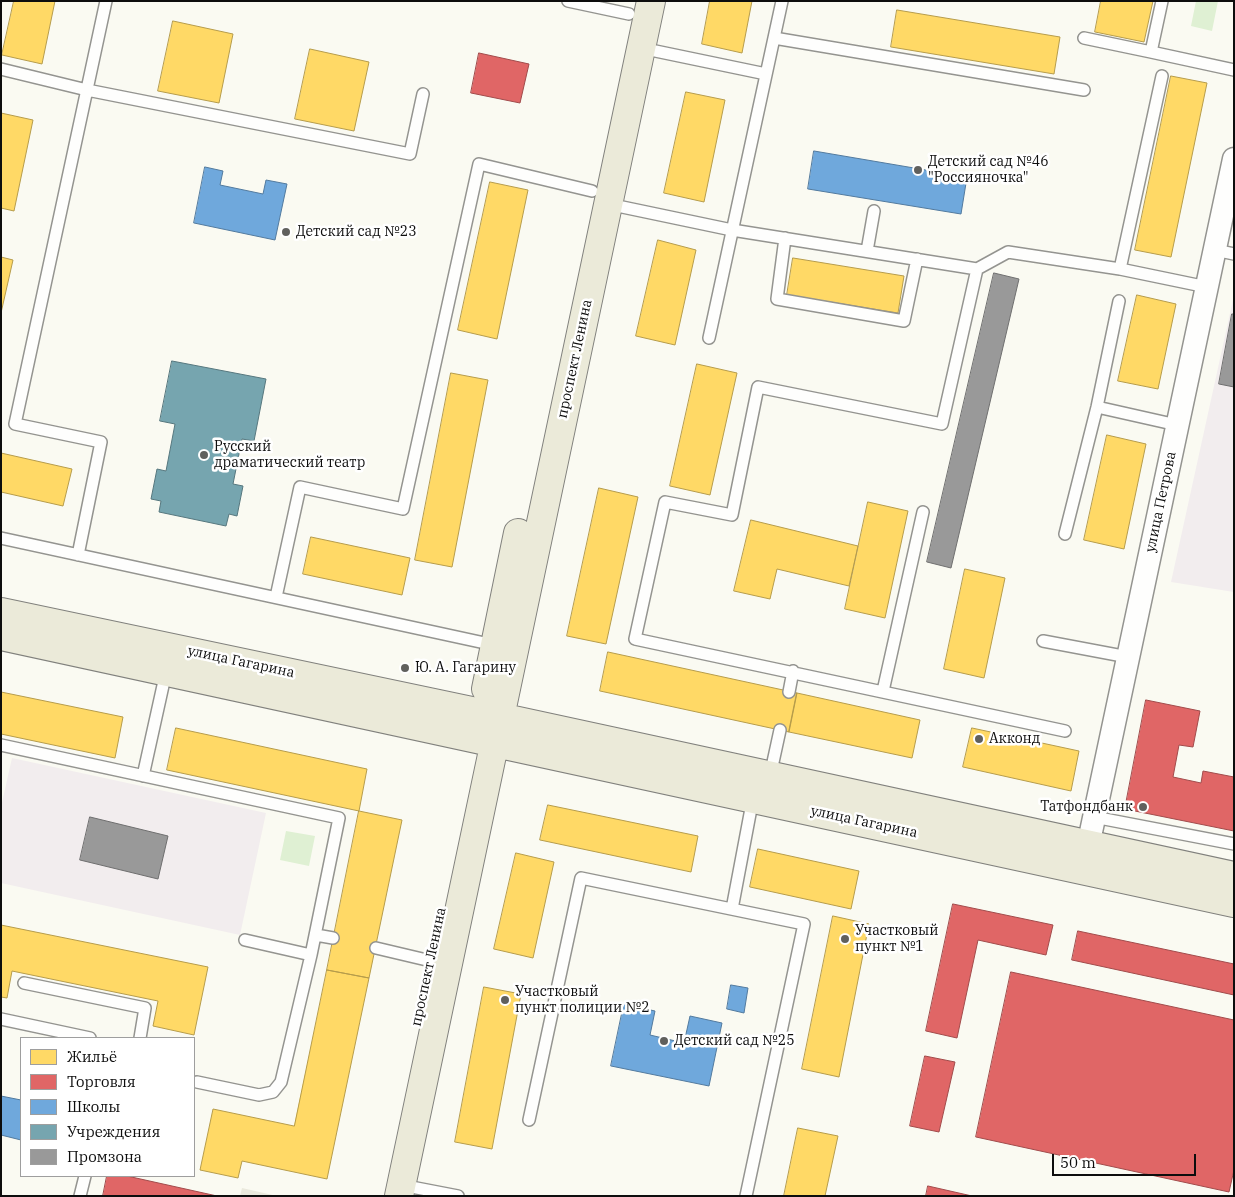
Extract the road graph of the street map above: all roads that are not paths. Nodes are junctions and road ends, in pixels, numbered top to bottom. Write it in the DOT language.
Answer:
graph roads {
  1 [pos="106,1"];
  2 [pos="568,1"];
  3 [pos="782,1"];
  4 [pos="1162,1"];
  5 [pos="637,5"];
  6 [pos="774,38"];
  7 [pos="1084,38"];
  8 [pos="641,48"];
  9 [pos="1152,52"];
  10 [pos="1,69"];
  11 [pos="1234,70"];
  12 [pos="766,74"];
  13 [pos="1162,76"];
  14 [pos="87,90"];
  15 [pos="1084,90"];
  16 [pos="423,94"];
  17 [pos="1234,159"];
  18 [pos="600,198"];
  19 [pos="874,211"];
  20 [pos="732,230"];
  21 [pos="785,238"];
  22 [pos="866,251"];
  23 [pos="1224,252"];
  24 [pos="917,259"];
  25 [pos="977,269"];
  26 [pos="1120,269"];
  27 [pos="1207,287"];
  28 [pos="1119,301"];
  29 [pos="709,338"];
  30 [pos="1097,407"];
  31 [pos="1177,425"];
  32 [pos="923,512"];
  33 [pos="1066,534"];
  34 [pos="1,538"];
  35 [pos="78,555"];
  36 [pos="276,598"];
  37 [pos="1,612"];
  38 [pos="1,636"];
  39 [pos="1043,641"];
  40 [pos="494,645"];
  41 [pos="1128,657"];
  42 [pos="793,671"];
  43 [pos="166,672"];
  44 [pos="883,691"];
  45 [pos="789,692"];
  46 [pos="488,728"];
  47 [pos="780,730"];
  48 [pos="1064,731"];
  49 [pos="1,745"];
  50 [pos="142,776"];
  51 [pos="770,776"];
  52 [pos="753,798"];
  53 [pos="1094,817"];
  54 [pos="1234,844"];
  55 [pos="1086,857"];
  56 [pos="1234,876"];
  57 [pos="1234,903"];
  58 [pos="732,909"];
  59 [pos="316,935"];
  60 [pos="333,938"];
  61 [pos="245,940"];
  62 [pos="376,948"];
  63 [pos="312,956"];
  64 [pos="431,960"];
  65 [pos="24,983"];
  66 [pos="1,1019"];
  67 [pos="85,1037"];
  68 [pos="140,1037"];
  69 [pos="195,1081"];
  70 [pos="529,1120"];
  71 [pos="85,1177"];
  72 [pos="394,1192"];
  73 [pos="80,1196"];
  74 [pos="458,1196"];
  75 [pos="746,1196"];
  1 -- 14 [label="lane"];
  2 -- 5 [label="lane"];
  3 -- 6 [label="lane"];
  4 -- 9 [label="lane"];
  5 -- 8 [label="main road, проспект Ленина"];
  5 -- 18 [label="main road, проспект Ленина"];
  6 -- 12 [label="lane"];
  6 -- 15 [label="lane"];
  7 -- 9 [label="lane"];
  8 -- 12 [label="lane"];
  8 -- 18 [label="main road, проспект Ленина"];
  9 -- 11 [label="lane"];
  10 -- 14 [label="lane"];
  12 -- 20 [label="lane"];
  13 -- 26 [label="lane"];
  14 -- 16 [label="lane"];
  14 -- 35 [label="lane"];
  17 -- 23 [label="street, улица Петрова"];
  18 -- 20 [label="lane"];
  18 -- 36 [label="lane"];
  18 -- 40 [label="main road, проспект Ленина"];
  18 -- 46 [label="main road, проспект Ленина"];
  19 -- 22 [label="lane"];
  20 -- 21 [label="lane"];
  20 -- 29 [label="lane"];
  21 -- 22 [label="lane"];
  21 -- 24 [label="lane"];
  22 -- 24 [label="lane"];
  23 -- 27 [label="street, улица Петрова"];
  24 -- 25 [label="lane"];
  25 -- 26 [label="lane"];
  25 -- 42 [label="lane"];
  26 -- 27 [label="lane"];
  27 -- 31 [label="street, улица Петрова"];
  28 -- 30 [label="lane"];
  30 -- 31 [label="lane"];
  30 -- 33 [label="lane"];
  31 -- 41 [label="street, улица Петрова"];
  32 -- 44 [label="lane"];
  34 -- 35 [label="lane"];
  35 -- 36 [label="lane"];
  36 -- 40 [label="lane"];
  37 -- 46 [label="main road, улица Гагарина"];
  38 -- 43 [label="main road, улица Гагарина"];
  39 -- 41 [label="lane"];
  40 -- 46 [label="main road, проспект Ленина"];
  41 -- 53 [label="street, улица Петрова"];
  42 -- 44 [label="lane"];
  42 -- 45 [label="lane"];
  43 -- 46 [label="main road, улица Гагарина"];
  43 -- 50 [label="lane"];
  44 -- 48 [label="lane"];
  46 -- 51 [label="main road, улица Гагарина"];
  46 -- 52 [label="main road, улица Гагарина"];
  46 -- 64 [label="main road, проспект Ленина"];
  46 -- 72 [label="main road, проспект Ленина"];
  47 -- 51 [label="lane"];
  49 -- 50 [label="lane"];
  50 -- 59 [label="lane"];
  51 -- 55 [label="main road, улица Гагарина"];
  52 -- 55 [label="main road, улица Гагарина"];
  52 -- 58 [label="lane"];
  53 -- 54 [label="lane"];
  53 -- 55 [label="street, улица Петрова"];
  55 -- 56 [label="main road, улица Гагарина"];
  55 -- 57 [label="main road, улица Гагарина"];
  58 -- 70 [label="lane"];
  58 -- 75 [label="lane"];
  59 -- 60 [label="lane"];
  59 -- 63 [label="lane"];
  61 -- 63 [label="lane"];
  62 -- 64 [label="lane"];
  63 -- 69 [label="lane"];
  64 -- 72 [label="main road, проспект Ленина"];
  65 -- 68 [label="lane"];
  66 -- 67 [label="lane"];
  71 -- 73 [label="lane"];
  72 -- 74 [label="lane"];
}
